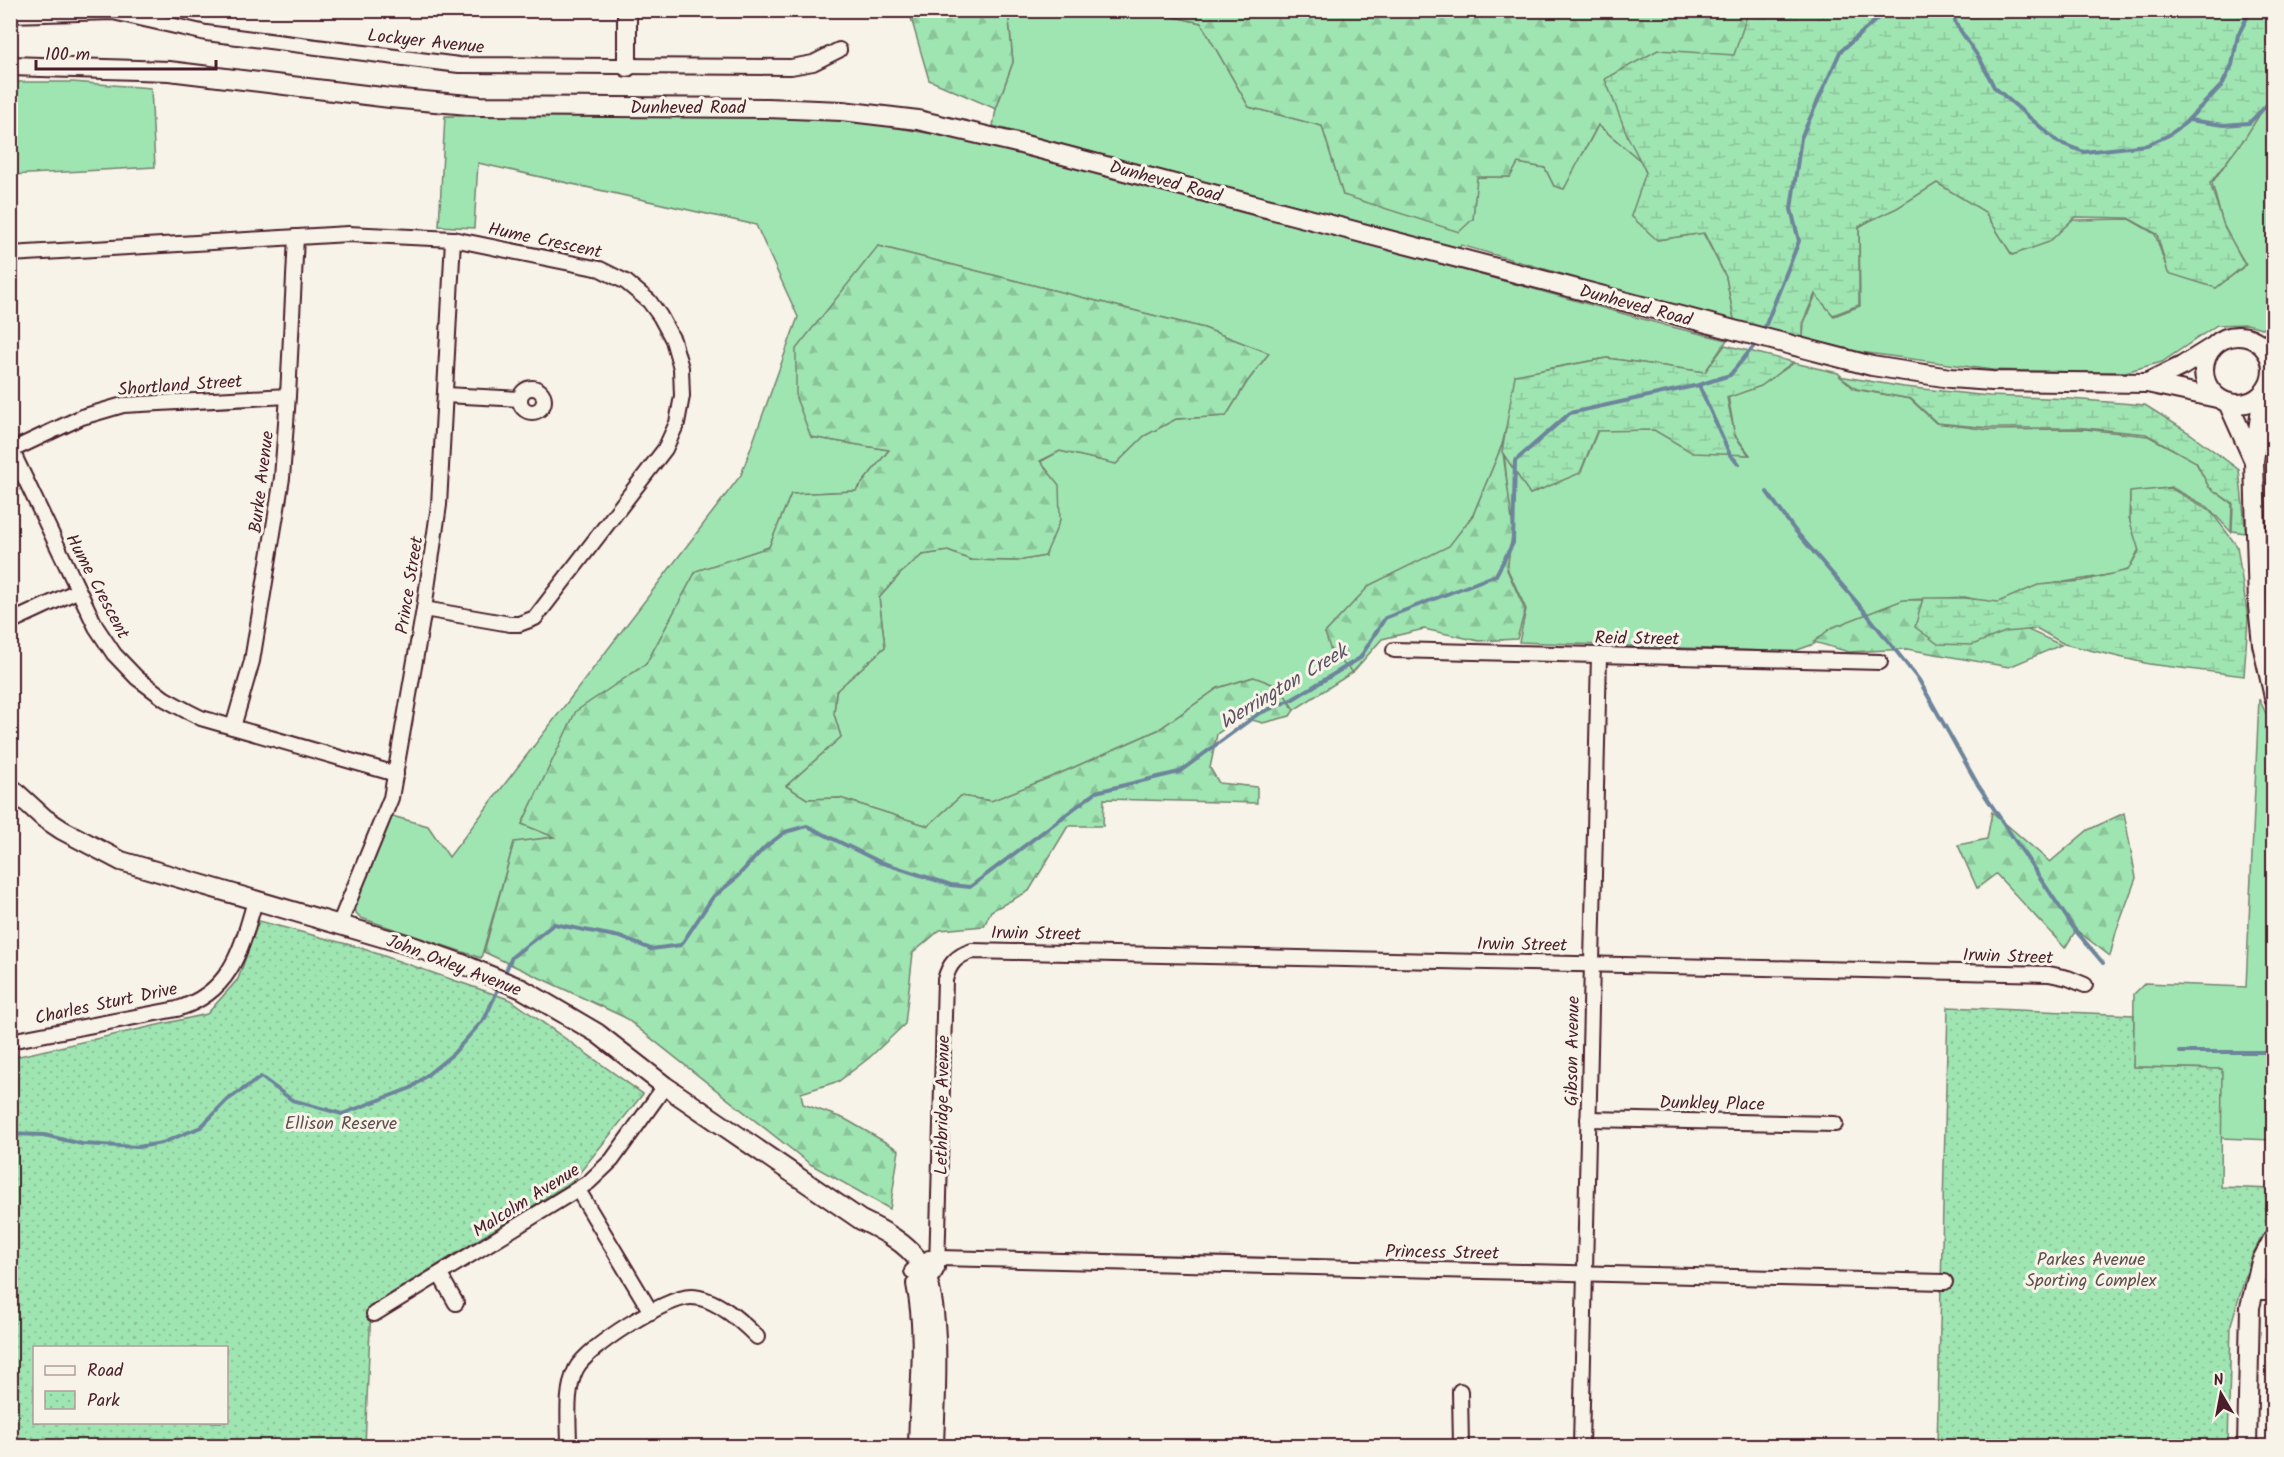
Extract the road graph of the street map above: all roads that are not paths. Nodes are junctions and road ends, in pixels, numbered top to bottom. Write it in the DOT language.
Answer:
graph roads {
  1 [pos="627,10"];
  2 [pos="10,15"];
  3 [pos="839,50"];
  4 [pos="10,54"];
  5 [pos="10,66"];
  6 [pos="627,67"];
  7 [pos="170,71"];
  8 [pos="296,237"];
  9 [pos="453,239"];
  10 [pos="10,254"];
  11 [pos="2248,338"];
  12 [pos="2215,345"];
  13 [pos="2274,346"];
  14 [pos="2147,383"];
  15 [pos="2268,387"];
  16 [pos="445,395"];
  17 [pos="288,396"];
  18 [pos="520,399"];
  19 [pos="2223,400"];
  20 [pos="11,448"];
  21 [pos="2254,461"];
  22 [pos="77,591"];
  23 [pos="424,609"];
  24 [pos="10,622"];
  25 [pos="1394,650"];
  26 [pos="1599,655"];
  27 [pos="1880,662"];
  28 [pos="2274,697"];
  29 [pos="233,727"];
  30 [pos="396,774"];
  31 [pos="12,792"];
  32 [pos="255,901"];
  33 [pos="339,925"];
  34 [pos="958,956"];
  35 [pos="1592,964"];
  36 [pos="2085,985"];
  37 [pos="10,1041"];
  38 [pos="665,1086"];
  39 [pos="1588,1119"];
  40 [pos="1834,1124"];
  41 [pos="578,1190"];
  42 [pos="2274,1237"];
  43 [pos="923,1271"];
  44 [pos="1585,1273"];
  45 [pos="440,1275"];
  46 [pos="1945,1282"];
  47 [pos="2252,1292"];
  48 [pos="2274,1292"];
  49 [pos="456,1303"];
  50 [pos="651,1312"];
  51 [pos="374,1314"];
  52 [pos="757,1337"];
  53 [pos="1460,1391"];
  54 [pos="569,1446"];
  55 [pos="918,1446"];
  56 [pos="934,1446"];
  57 [pos="1461,1446"];
  58 [pos="1581,1446"];
  59 [pos="2247,1446"];
  1 -- 6 [label="main road"];
  2 -- 6 [label="street, Lockyer Avenue"];
  3 -- 6 [label="street, Lockyer Avenue"];
  4 -- 7 [label="main road, Dunheved Road"];
  5 -- 7 [label="main road, Dunheved Road"];
  7 -- 14 [label="main road, Dunheved Road"];
  8 -- 9 [label="street, Hume Crescent"];
  8 -- 10 [label="street, Hume Crescent"];
  8 -- 17 [label="street, Burke Avenue"];
  9 -- 16 [label="street, Prince Street"];
  9 -- 23 [label="street, Hume Crescent"];
  11 -- 12 [label="main road"];
  11 -- 13 [label="main road"];
  11 -- 15 [label="main road"];
  12 -- 14 [label="main road, Dunheved Road"];
  12 -- 19 [label="main road"];
  14 -- 19 [label="main road, Dunheved Road"];
  15 -- 19 [label="main road"];
  15 -- 21 [label="main road"];
  16 -- 18 [label="street"];
  16 -- 23 [label="street, Prince Street"];
  17 -- 20 [label="street, Shortland Street"];
  17 -- 29 [label="street, Burke Avenue"];
  19 -- 21 [label="main road"];
  20 -- 22 [label="street, Hume Crescent"];
  21 -- 28 [label="main road"];
  22 -- 24 [label="street"];
  22 -- 29 [label="street, Hume Crescent"];
  23 -- 30 [label="street, Prince Street"];
  25 -- 26 [label="street, Reid Street"];
  26 -- 27 [label="street, Reid Street"];
  26 -- 35 [label="street, Gibson Avenue"];
  29 -- 30 [label="street, Hume Crescent"];
  30 -- 33 [label="street, Prince Street"];
  31 -- 32 [label="main road, John Oxley Avenue"];
  32 -- 33 [label="main road, John Oxley Avenue"];
  32 -- 37 [label="street, Charles Sturt Drive"];
  33 -- 38 [label="main road, John Oxley Avenue"];
  34 -- 35 [label="street, Irwin Street"];
  34 -- 43 [label="street, Lethbridge Avenue"];
  35 -- 36 [label="street, Irwin Street"];
  35 -- 39 [label="street, Gibson Avenue"];
  38 -- 41 [label="street, Malcolm Avenue"];
  38 -- 43 [label="main road, John Oxley Avenue"];
  39 -- 40 [label="street, Dunkley Place"];
  39 -- 44 [label="street, Gibson Avenue"];
  41 -- 45 [label="street, Malcolm Avenue"];
  41 -- 50 [label="street"];
  42 -- 47 [label="main road"];
  43 -- 44 [label="street, Princess Street"];
  43 -- 55 [label="main road, Lethbridge Avenue"];
  43 -- 56 [label="main road, Lethbridge Avenue"];
  44 -- 46 [label="street, Princess Street"];
  44 -- 58 [label="street, Gibson Avenue"];
  45 -- 49 [label="street"];
  45 -- 51 [label="street, Malcolm Avenue"];
  47 -- 48 [label="street"];
  47 -- 59 [label="main road"];
  50 -- 52 [label="street"];
  50 -- 54 [label="street"];
  53 -- 57 [label="street"];
}
